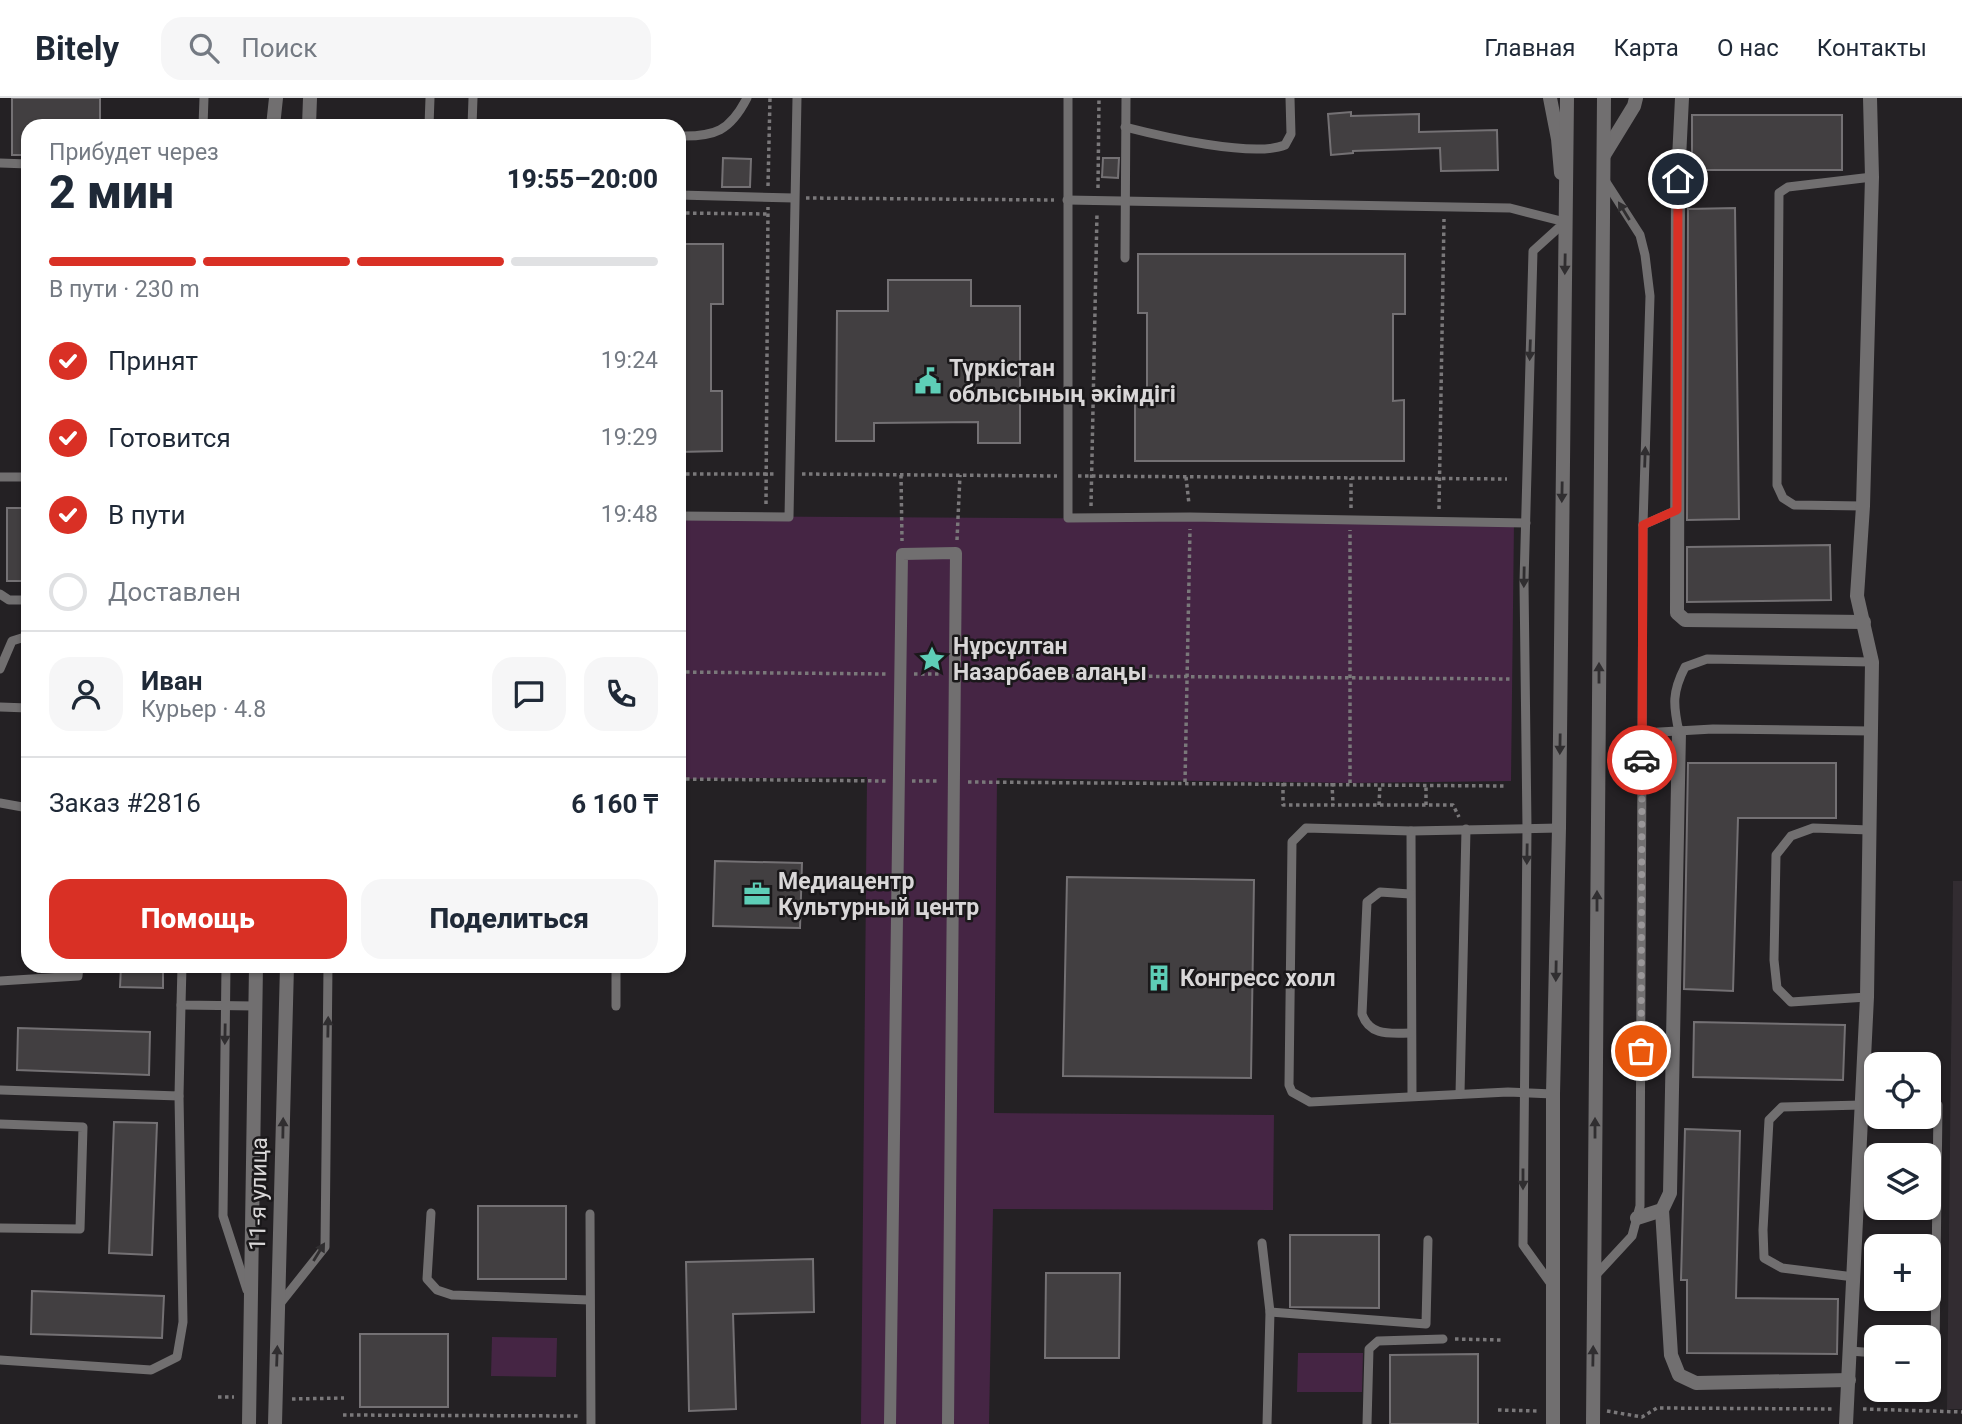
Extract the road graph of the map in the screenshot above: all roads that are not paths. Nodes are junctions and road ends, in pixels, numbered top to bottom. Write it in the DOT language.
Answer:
graph roads {
  1 [pos="204,98"];
  2 [pos="276,98"];
  3 [pos="310,98"];
  4 [pos="430,98"];
  5 [pos="473,98"];
  6 [pos="747,98"];
  7 [pos="797,98"];
  8 [pos="1068,98"];
  9 [pos="1125,98"];
  10 [pos="1290,98"];
  11 [pos="1550,98"];
  12 [pos="1567,98"];
  13 [pos="1604,98"];
  14 [pos="1636,98"];
  15 [pos="1682,98"];
  16 [pos="1870,98"];
  17 [pos="203,119"];
  18 [pos="274,119"];
  19 [pos="309,119"];
  20 [pos="429,119"];
  21 [pos="472,119"];
  22 [pos="1125,127"];
  23 [pos="686,136"];
  24 [pos="1604,155"];
  25 [pos="0,163"];
  26 [pos="21,164"];
  27 [pos="1872,177"];
  28 [pos="1604,178"];
  29 [pos="686,195"];
  30 [pos="794,198"];
  31 [pos="1067,200"];
  32 [pos="1125,202"];
  33 [pos="1565,222"];
  34 [pos="1125,258"];
  35 [pos="0,477"];
  36 [pos="21,477"];
  37 [pos="1863,506"];
  38 [pos="1677,510"];
  39 [pos="686,516"];
  40 [pos="1526,523"];
  41 [pos="1643,525"];
  42 [pos="0,594"];
  43 [pos="21,600"];
  44 [pos="1864,622"];
  45 [pos="21,637"];
  46 [pos="1872,662"];
  47 [pos="0,669"];
  48 [pos="0,708"];
  49 [pos="21,708"];
  50 [pos="1871,731"];
  51 [pos="1642,733"];
  52 [pos="1679,733"];
  53 [pos="0,803"];
  54 [pos="21,807"];
  55 [pos="1527,828"];
  56 [pos="1559,828"];
  57 [pos="1466,830"];
  58 [pos="1870,830"];
  59 [pos="1410,831"];
  60 [pos="1410,894"];
  61 [pos="78,973"];
  62 [pos="182,973"];
  63 [pos="226,973"];
  64 [pos="256,973"];
  65 [pos="287,973"];
  66 [pos="328,973"];
  67 [pos="616,973"];
  68 [pos="0,981"];
  69 [pos="1867,997"];
  70 [pos="181,1004"];
  71 [pos="226,1006"];
  72 [pos="256,1006"];
  73 [pos="616,1006"];
  74 [pos="1412,1033"];
  75 [pos="0,1090"];
  76 [pos="1524,1092"];
  77 [pos="1460,1094"];
  78 [pos="1553,1094"];
  79 [pos="179,1096"];
  80 [pos="1412,1096"];
  81 [pos="1862,1105"];
  82 [pos="0,1124"];
  83 [pos="1937,1129"];
  84 [pos="1662,1210"];
  85 [pos="431,1213"];
  86 [pos="590,1214"];
  87 [pos="1637,1217"];
  88 [pos="0,1228"];
  89 [pos="1428,1240"];
  90 [pos="1262,1243"];
  91 [pos="1594,1277"];
  92 [pos="1854,1277"];
  93 [pos="1554,1289"];
  94 [pos="589,1300"];
  95 [pos="251,1303"];
  96 [pos="278,1306"];
  97 [pos="1270,1312"];
  98 [pos="1935,1325"];
  99 [pos="1443,1339"];
  100 [pos="1850,1351"];
  101 [pos="1864,1352"];
  102 [pos="0,1360"];
  103 [pos="1849,1380"];
  104 [pos="1593,1417"];
  105 [pos="1553,1418"];
  106 [pos="591,1420"];
  107 [pos="249,1424"];
  108 [pos="275,1424"];
  109 [pos="890,1424"];
  110 [pos="948,1424"];
  111 [pos="1267,1424"];
  112 [pos="1367,1424"];
  113 [pos="1846,1424"];
  1 -- 17 [label="lane"];
  2 -- 18 [label="street"];
  3 -- 19 [label="street"];
  4 -- 20 [label="lane"];
  5 -- 21 [label="lane"];
  6 -- 23 [label="lane"];
  7 -- 30 [label="lane"];
  8 -- 31 [label="lane"];
  9 -- 22 [label="lane"];
  10 -- 22 [label="lane"];
  11 -- 33 [label="street"];
  12 -- 33 [label="street"];
  13 -- 24 [label="street"];
  14 -- 24 [label="street"];
  15 -- 38 [label="street"];
  16 -- 27 [label="street"];
  22 -- 32 [label="lane"];
  24 -- 28 [label="street"];
  25 -- 26 [label="lane"];
  27 -- 37 [label="street"];
  27 -- 37 [label="lane"];
  41 -- 28 [label="lane, one-way"];
  91 -- 28 [label="street, one-way"];
  29 -- 30 [label="lane"];
  30 -- 39 [label="lane"];
  31 -- 32 [label="lane"];
  31 -- 40 [label="lane"];
  32 -- 33 [label="lane"];
  32 -- 34 [label="lane"];
  33 -- 40 [label="lane, one-way"];
  33 -- 56 [label="street, one-way"];
  35 -- 36 [label="lane"];
  37 -- 44 [label="street"];
  38 -- 41 [label="lane"];
  38 -- 44 [label="street"];
  40 -- 55 [label="lane, one-way"];
  41 -- 51 [label="lane"];
  42 -- 43 [label="lane"];
  44 -- 46 [label="street"];
  45 -- 47 [label="lane"];
  46 -- 50 [label="street"];
  46 -- 52 [label="lane"];
  48 -- 49 [label="lane"];
  50 -- 52 [label="lane"];
  50 -- 58 [label="street"];
  51 -- 52 [label="lane"];
  51 -- 87 [label="lane"];
  52 -- 84 [label="street"];
  53 -- 54 [label="lane"];
  55 -- 56 [label="lane"];
  55 -- 57 [label="lane"];
  55 -- 76 [label="lane, one-way"];
  56 -- 78 [label="street, one-way"];
  57 -- 59 [label="lane"];
  57 -- 77 [label="lane"];
  58 -- 69 [label="street"];
  58 -- 69 [label="lane"];
  59 -- 60 [label="lane"];
  59 -- 80 [label="lane"];
  60 -- 74 [label="lane"];
  60 -- 74 [label="lane"];
  61 -- 68 [label="lane"];
  62 -- 70 [label="lane"];
  63 -- 71 [label="lane"];
  64 -- 72 [label="street, 11-я улица"];
  96 -- 65 [label="street, 11-я улица, one-way"];
  96 -- 66 [label="lane, one-way"];
  67 -- 73 [label="lane"];
  69 -- 81 [label="street"];
  70 -- 71 [label="lane"];
  70 -- 79 [label="lane"];
  71 -- 72 [label="lane"];
  71 -- 95 [label="lane, one-way"];
  72 -- 95 [label="street, 11-я улица"];
  74 -- 80 [label="lane"];
  75 -- 79 [label="lane"];
  76 -- 77 [label="lane"];
  76 -- 78 [label="lane"];
  76 -- 93 [label="lane, one-way"];
  77 -- 80 [label="lane"];
  78 -- 93 [label="street"];
  79 -- 102 [label="lane"];
  81 -- 92 [label="street"];
  81 -- 92 [label="lane"];
  82 -- 88 [label="lane"];
  83 -- 98 [label="lane"];
  84 -- 87 [label="street"];
  84 -- 103 [label="street"];
  85 -- 94 [label="lane"];
  86 -- 94 [label="lane"];
  87 -- 91 [label="lane"];
  89 -- 97 [label="lane"];
  90 -- 97 [label="lane"];
  104 -- 91 [label="street, one-way"];
  92 -- 100 [label="street"];
  93 -- 105 [label="street"];
  94 -- 106 [label="lane"];
  95 -- 107 [label="street, 11-я улица"];
  108 -- 96 [label="street, 11-я улица, one-way"];
  97 -- 111 [label="lane"];
  99 -- 112 [label="lane"];
  100 -- 101 [label="lane"];
  100 -- 103 [label="street"];
  103 -- 113 [label="street"];
  109 -- 110 [label="street"];
}
